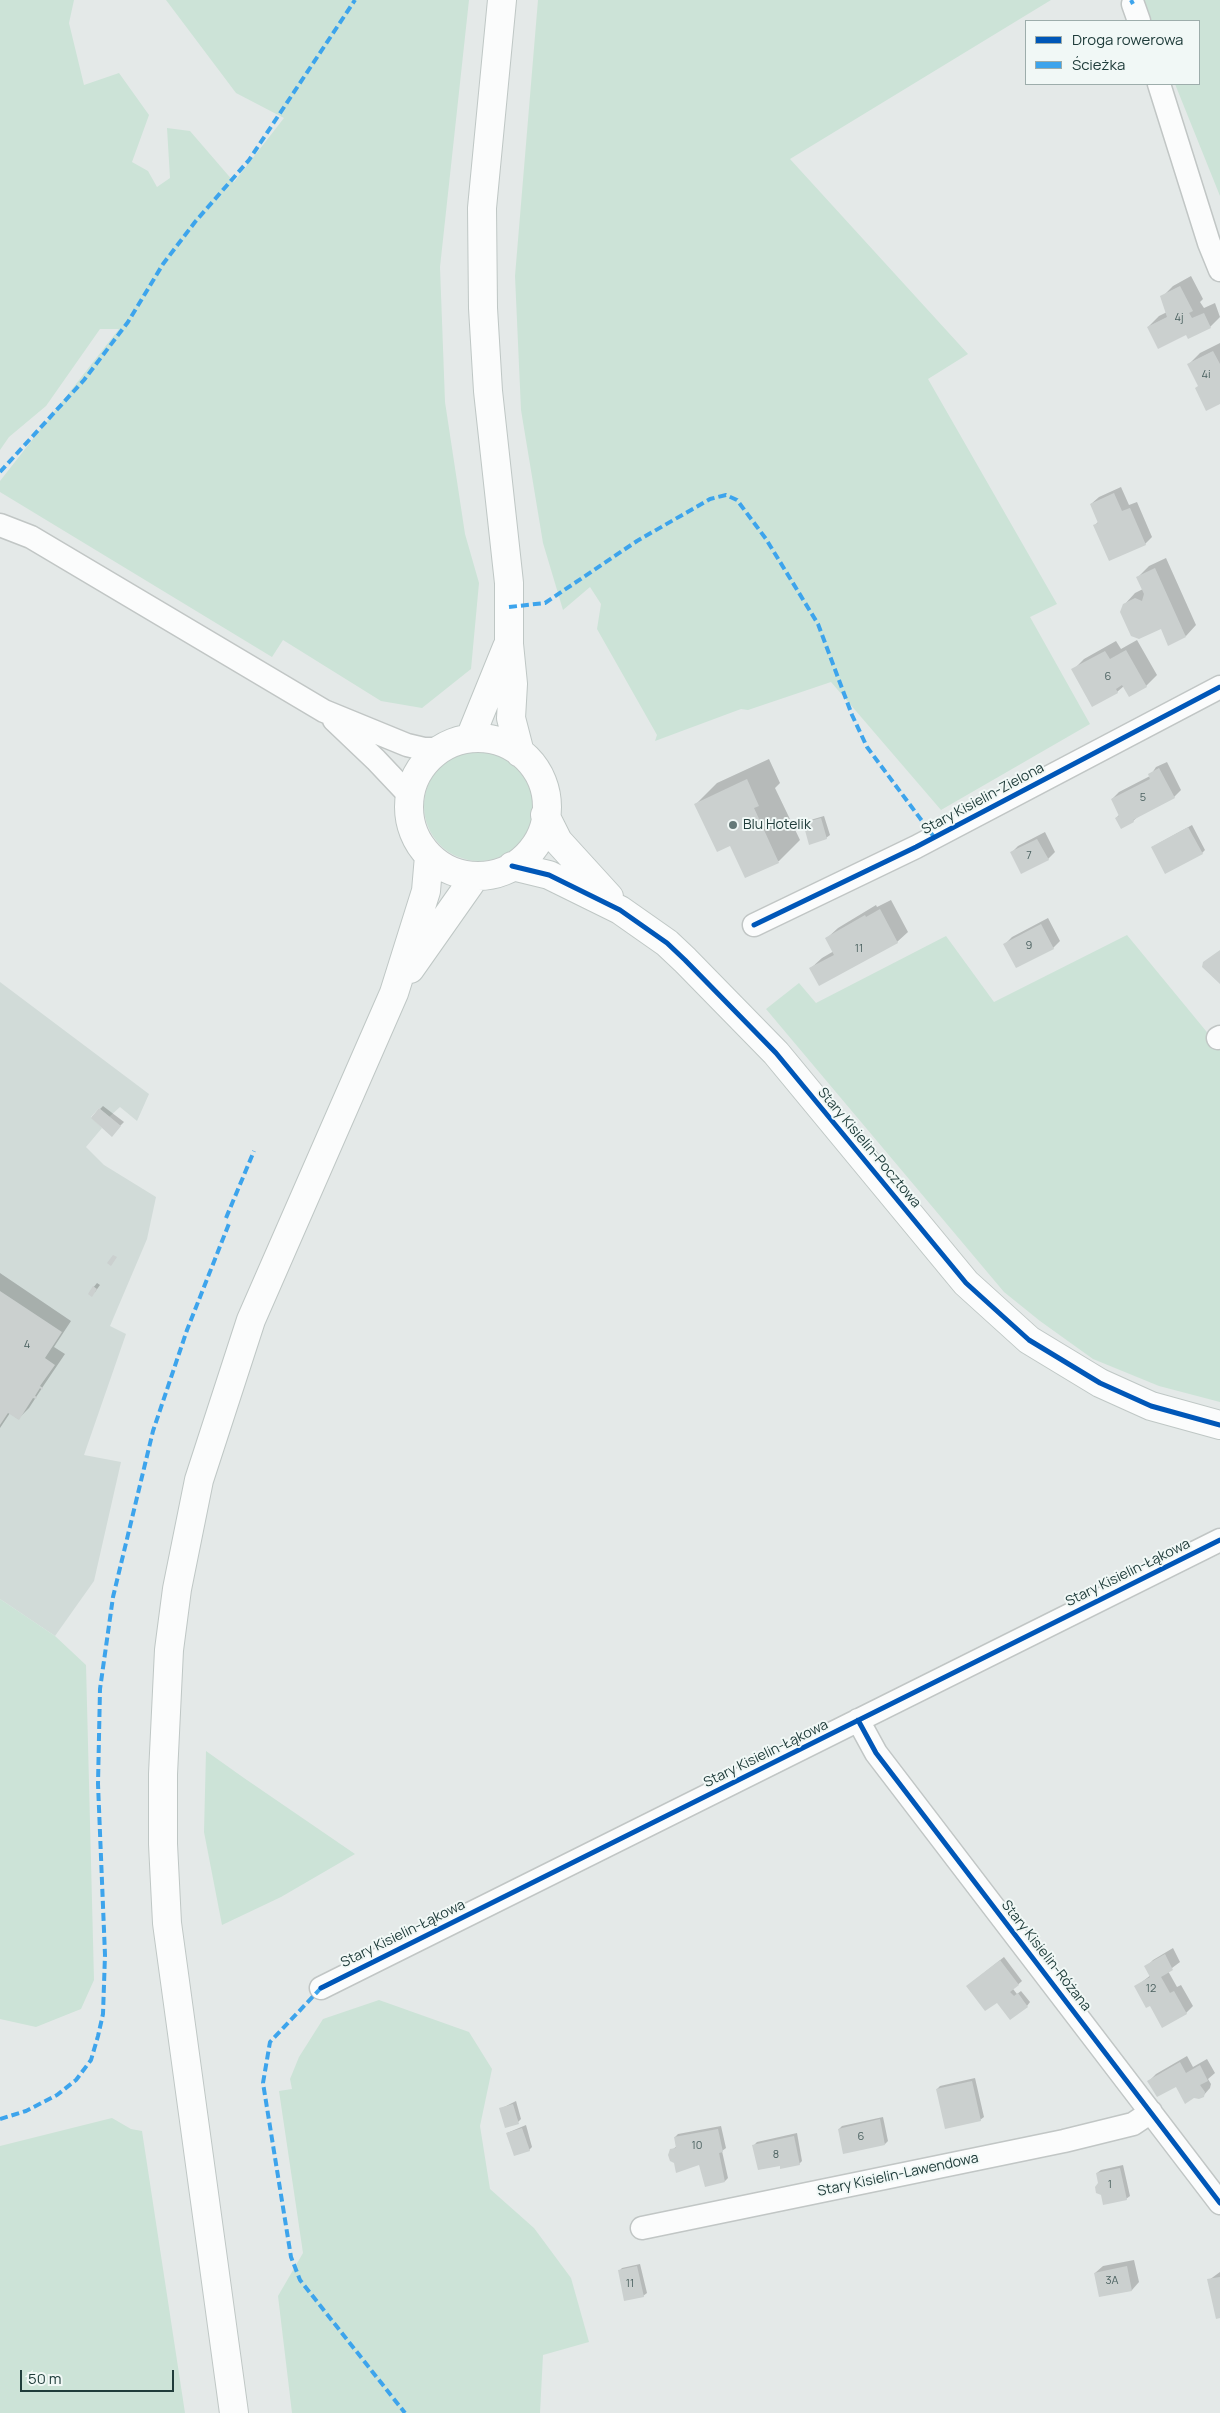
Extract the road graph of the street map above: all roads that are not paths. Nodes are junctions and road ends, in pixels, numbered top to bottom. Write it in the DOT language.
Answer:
graph roads {
  1 [pos="502,0"];
  2 [pos="1159,85"];
  3 [pos="1220,270"];
  4 [pos="0,525"];
  5 [pos="508,644"];
  6 [pos="1220,687"];
  7 [pos="324,711"];
  8 [pos="470,738"];
  9 [pos="443,749"];
  10 [pos="520,753"];
  11 [pos="410,796"];
  12 [pos="545,815"];
  13 [pos="429,856"];
  14 [pos="512,866"];
  15 [pos="474,878"];
  16 [pos="620,910"];
  17 [pos="754,926"];
  18 [pos="394,993"];
  19 [pos="1220,1425"];
  20 [pos="1220,1540"];
  21 [pos="858,1720"];
  22 [pos="321,1988"];
  23 [pos="1151,2112"];
  24 [pos="1220,2202"];
  25 [pos="642,2228"];
  26 [pos="234,2413"];
  1 -- 5 [label="main road"];
  2 -- 3 [label="street"];
  4 -- 7 [label="street"];
  5 -- 8 [label="main road"];
  5 -- 10 [label="main road"];
  6 -- 17 [label="street, Stary Kisielin-Zielona"];
  7 -- 9 [label="street"];
  7 -- 11 [label="street"];
  8 -- 9 [label="main road"];
  8 -- 10 [label="main road"];
  9 -- 11 [label="main road"];
  10 -- 12 [label="main road"];
  11 -- 13 [label="main road"];
  12 -- 14 [label="main road"];
  12 -- 16 [label="main road, Stary Kisielin-Pocztowa"];
  13 -- 15 [label="main road"];
  13 -- 18 [label="main road"];
  14 -- 15 [label="main road"];
  14 -- 16 [label="main road, Stary Kisielin-Pocztowa"];
  15 -- 18 [label="main road"];
  16 -- 19 [label="main road, Stary Kisielin-Pocztowa"];
  18 -- 26 [label="main road"];
  20 -- 21 [label="street, Stary Kisielin-Łąkowa"];
  21 -- 22 [label="street, Stary Kisielin-Łąkowa"];
  21 -- 23 [label="street, Stary Kisielin-Różana"];
  23 -- 24 [label="street, Stary Kisielin-Różana"];
  23 -- 25 [label="street, Stary Kisielin-Lawendowa"];
}
